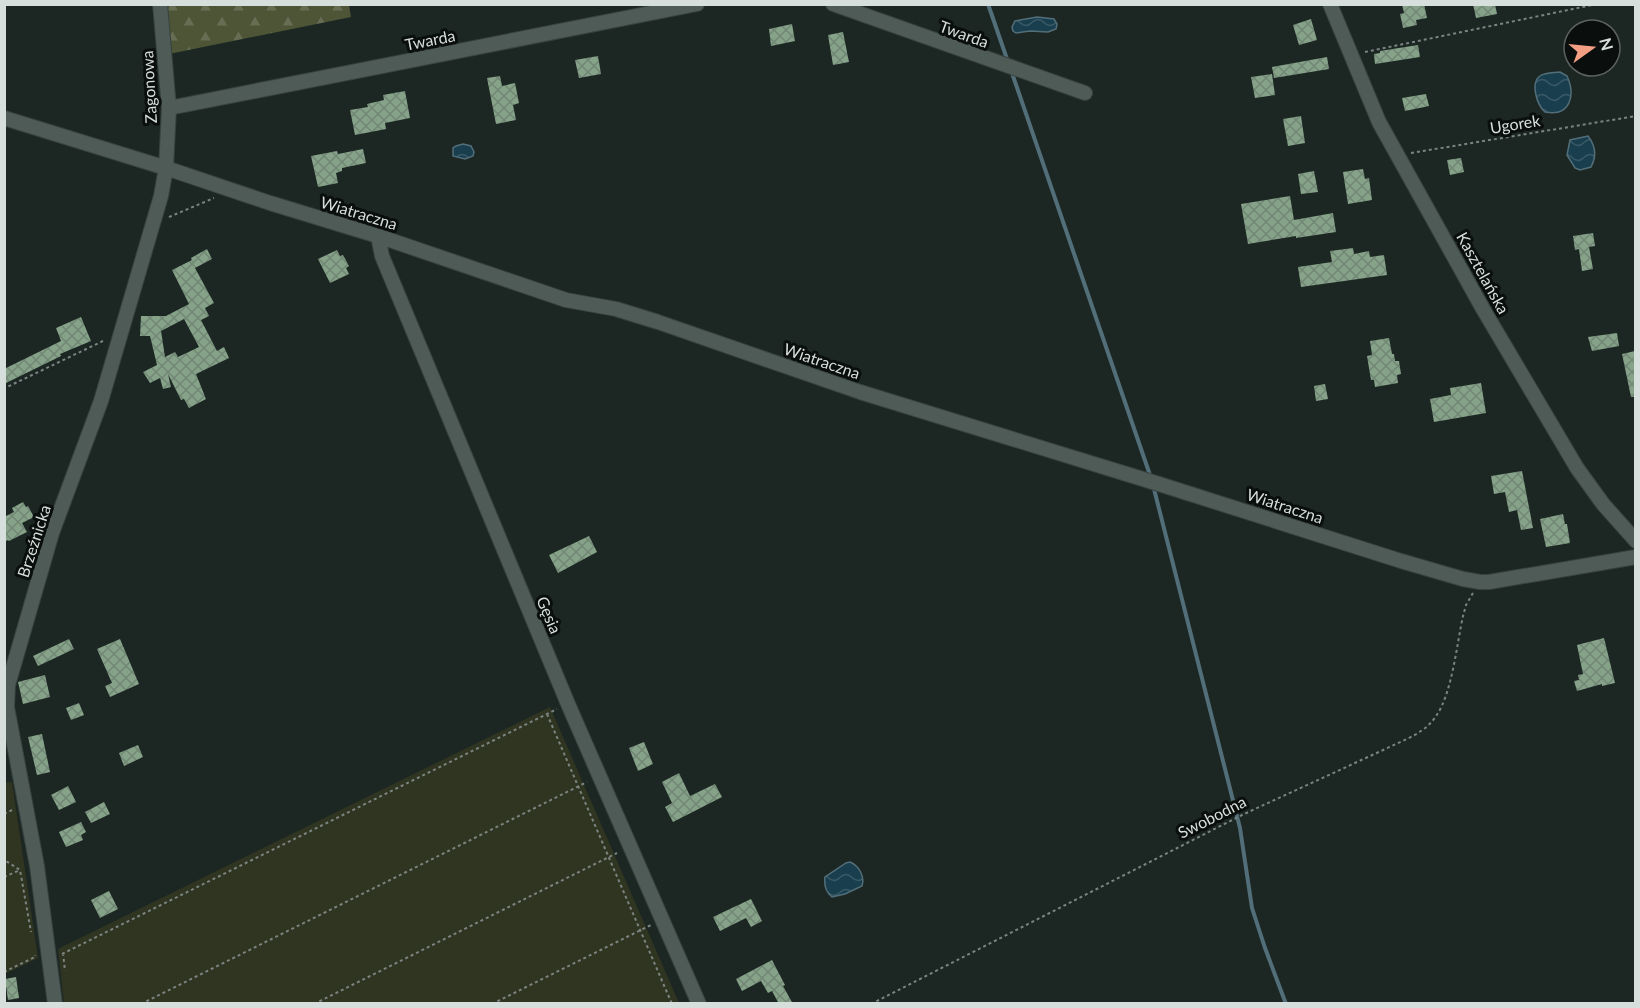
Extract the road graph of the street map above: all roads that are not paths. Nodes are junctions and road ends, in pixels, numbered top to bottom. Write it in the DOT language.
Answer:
graph roads {
  1 [pos="160,4"];
  2 [pos="697,4"];
  3 [pos="833,4"];
  4 [pos="1330,4"];
  5 [pos="1085,93"];
  6 [pos="169,108"];
  7 [pos="4,118"];
  8 [pos="166,168"];
  9 [pos="378,236"];
  10 [pos="1635,541"];
  11 [pos="1635,557"];
  12 [pos="55,1004"];
  13 [pos="699,1004"];
  1 -- 6 [label="street, Zagonowa"];
  2 -- 6 [label="street, Twarda"];
  3 -- 5 [label="street, Twarda"];
  4 -- 10 [label="street, Kasztelańska"];
  6 -- 8 [label="street, Zagonowa"];
  7 -- 8 [label="street, Wiatraczna"];
  8 -- 9 [label="street, Wiatraczna"];
  8 -- 12 [label="street, Brzeźnicka"];
  9 -- 11 [label="street, Wiatraczna"];
  9 -- 13 [label="street, Gęsia"];
}
